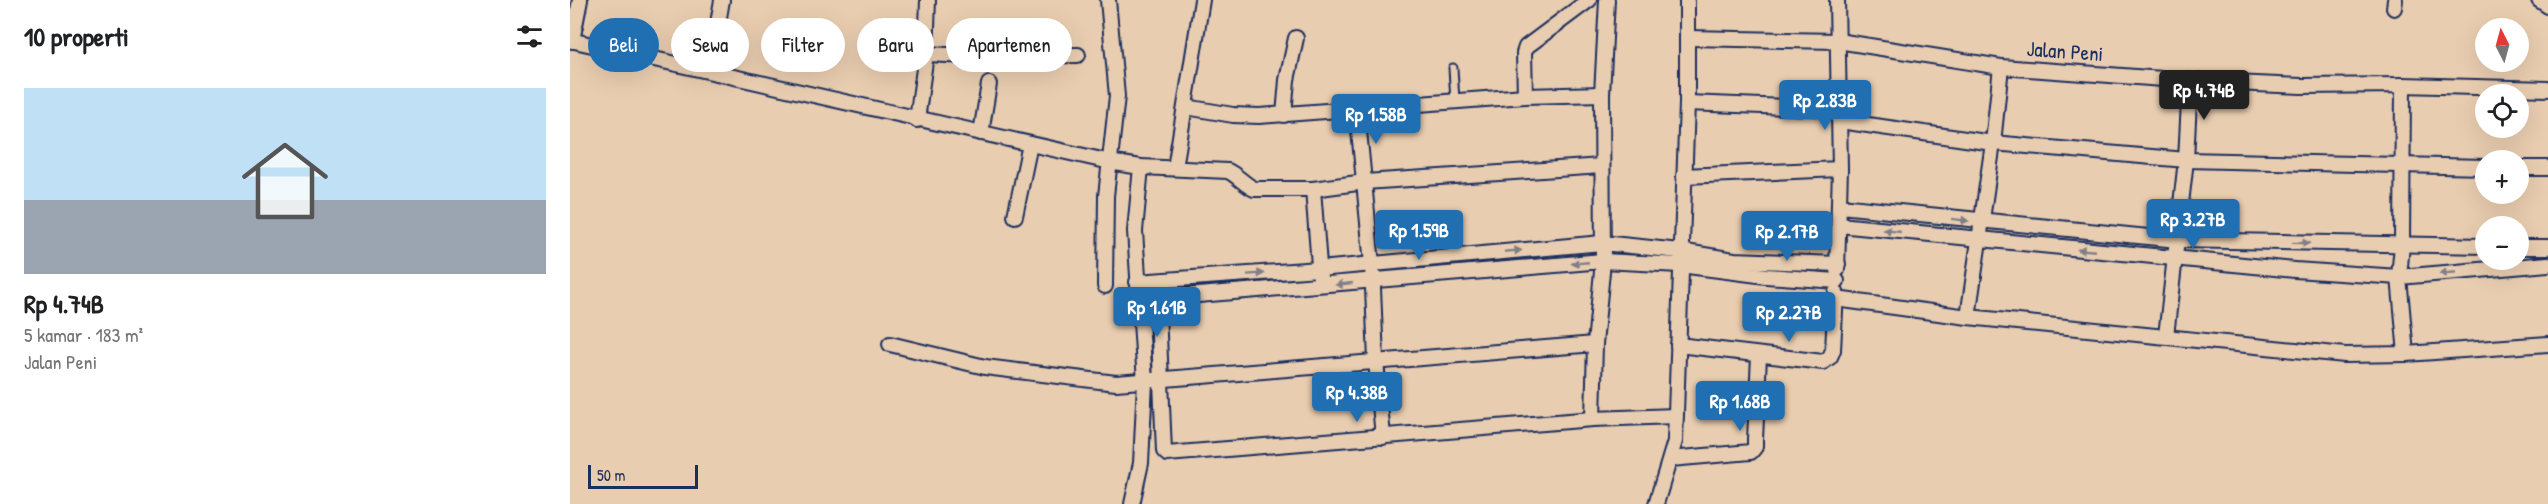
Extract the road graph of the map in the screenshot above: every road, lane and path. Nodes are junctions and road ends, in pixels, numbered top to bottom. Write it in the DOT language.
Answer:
graph roads {
  1 [pos="580,0"];
  2 [pos="722,0"];
  3 [pos="928,0"];
  4 [pos="1108,0"];
  5 [pos="1202,0"];
  6 [pos="1589,0"];
  7 [pos="1607,0"];
  8 [pos="1687,0"];
  9 [pos="1837,0"];
  10 [pos="2539,0"];
  11 [pos="2548,6"];
  12 [pos="719,18"];
  13 [pos="927,18"];
  14 [pos="1296,38"];
  15 [pos="1688,38"];
  16 [pos="571,40"];
  17 [pos="1838,40"];
  18 [pos="934,54"];
  19 [pos="1078,56"];
  20 [pos="671,62"];
  21 [pos="2001,67"];
  22 [pos="1453,68"];
  23 [pos="718,72"];
  24 [pos="924,72"];
  25 [pos="2190,81"];
  26 [pos="989,84"];
  27 [pos="2403,85"];
  28 [pos="2548,89"];
  29 [pos="1602,94"];
  30 [pos="1525,96"];
  31 [pos="1455,102"];
  32 [pos="1687,102"];
  33 [pos="1186,107"];
  34 [pos="1357,110"];
  35 [pos="1284,115"];
  36 [pos="1840,115"];
  37 [pos="917,120"];
  38 [pos="981,133"];
  39 [pos="1993,143"];
  40 [pos="1030,144"];
  41 [pos="2186,160"];
  42 [pos="1112,163"];
  43 [pos="1602,166"];
  44 [pos="2402,166"];
  45 [pos="1137,167"];
  46 [pos="2475,167"];
  47 [pos="1175,168"];
  48 [pos="2529,168"];
  49 [pos="2548,168"];
  50 [pos="1840,169"];
  51 [pos="1684,176"];
  52 [pos="1365,182"];
  53 [pos="1313,189"];
  54 [pos="1840,206"];
  55 [pos="1015,216"];
  56 [pos="1982,222"];
  57 [pos="1839,225"];
  58 [pos="1979,240"];
  59 [pos="2178,240"];
  60 [pos="1602,243"];
  61 [pos="2402,245"];
  62 [pos="2475,246"];
  63 [pos="2529,247"];
  64 [pos="2548,247"];
  65 [pos="1680,251"];
  66 [pos="2177,258"];
  67 [pos="1603,261"];
  68 [pos="1372,264"];
  69 [pos="1838,264"];
  70 [pos="2548,264"];
  71 [pos="1680,265"];
  72 [pos="1734,266"];
  73 [pos="1319,269"];
  74 [pos="2399,277"];
  75 [pos="1156,281"];
  76 [pos="1372,281"];
  77 [pos="1837,281"];
  78 [pos="1137,282"];
  79 [pos="1105,286"];
  80 [pos="1321,286"];
  81 [pos="1158,298"];
  82 [pos="1836,299"];
  83 [pos="1138,300"];
  84 [pos="1968,316"];
  85 [pos="2166,336"];
  86 [pos="890,344"];
  87 [pos="1596,344"];
  88 [pos="2548,344"];
  89 [pos="1678,345"];
  90 [pos="2406,354"];
  91 [pos="1759,356"];
  92 [pos="1376,361"];
  93 [pos="1161,381"];
  94 [pos="1141,382"];
  95 [pos="1676,416"];
  96 [pos="1593,418"];
  97 [pos="1383,437"];
  98 [pos="1670,459"];
  99 [pos="1132,504"];
  100 [pos="1656,504"];
  1 -- 16 [label="street"];
  2 -- 12 [label="street"];
  3 -- 13 [label="street"];
  4 -- 42 [label="street"];
  5 -- 33 [label="street"];
  6 -- 30 [label="street"];
  7 -- 29 [label="street"];
  8 -- 15 [label="street"];
  9 -- 17 [label="street"];
  10 -- 11 [label="street"];
  14 -- 35 [label="street"];
  15 -- 17 [label="street, Jalan Peni"];
  15 -- 32 [label="street"];
  16 -- 20 [label="street"];
  17 -- 21 [label="street, Jalan Peni"];
  17 -- 36 [label="street"];
  18 -- 19 [label="street"];
  21 -- 25 [label="street, Jalan Peni"];
  21 -- 39 [label="street"];
  22 -- 31 [label="lane"];
  23 -- 37 [label="street"];
  24 -- 37 [label="street"];
  25 -- 27 [label="street, Jalan Peni"];
  25 -- 41 [label="street"];
  26 -- 38 [label="street"];
  27 -- 28 [label="street, Jalan Peni"];
  27 -- 44 [label="street"];
  29 -- 30 [label="street"];
  29 -- 43 [label="street"];
  30 -- 31 [label="street"];
  31 -- 34 [label="street"];
  32 -- 36 [label="street"];
  32 -- 51 [label="street"];
  33 -- 35 [label="street"];
  33 -- 47 [label="street"];
  34 -- 35 [label="street"];
  34 -- 52 [label="street"];
  36 -- 39 [label="street"];
  36 -- 50 [label="street"];
  37 -- 38 [label="street"];
  38 -- 40 [label="street"];
  39 -- 41 [label="street"];
  39 -- 56 [label="street"];
  40 -- 42 [label="street"];
  40 -- 55 [label="street"];
  41 -- 44 [label="street"];
  41 -- 59 [label="street"];
  42 -- 45 [label="street"];
  42 -- 79 [label="street"];
  43 -- 52 [label="street"];
  43 -- 60 [label="street"];
  44 -- 46 [label="street"];
  44 -- 61 [label="street"];
  45 -- 47 [label="street"];
  45 -- 78 [label="street"];
  47 -- 53 [label="street"];
  48 -- 49 [label="street"];
  50 -- 51 [label="street"];
  50 -- 54 [label="street"];
  51 -- 65 [label="street"];
  52 -- 53 [label="street"];
  52 -- 68 [label="street"];
  53 -- 73 [label="street"];
  54 -- 56 [label="street, one-way"];
  54 -- 57 [label="street"];
  56 -- 58 [label="street"];
  56 -- 59 [label="street"];
  58 -- 57 [label="street, one-way"];
  57 -- 69 [label="street"];
  66 -- 58 [label="street, one-way"];
  58 -- 84 [label="street"];
  59 -- 61 [label="street, one-way"];
  59 -- 66 [label="street"];
  60 -- 65 [label="street"];
  60 -- 67 [label="street"];
  68 -- 60 [label="street, one-way"];
  61 -- 62 [label="street"];
  61 -- 74 [label="street"];
  63 -- 64 [label="street"];
  65 -- 71 [label="street"];
  65 -- 72 [label="street"];
  66 -- 74 [label="street"];
  66 -- 85 [label="street"];
  67 -- 71 [label="street"];
  67 -- 76 [label="street, one-way"];
  67 -- 87 [label="street"];
  68 -- 73 [label="street"];
  68 -- 76 [label="street"];
  69 -- 72 [label="street"];
  69 -- 77 [label="street"];
  70 -- 74 [label="street, one-way"];
  71 -- 72 [label="street"];
  71 -- 89 [label="street"];
  72 -- 77 [label="street"];
  75 -- 73 [label="street, one-way"];
  73 -- 80 [label="street"];
  74 -- 90 [label="street"];
  75 -- 78 [label="street"];
  75 -- 81 [label="street"];
  76 -- 80 [label="street, one-way"];
  76 -- 92 [label="street"];
  77 -- 82 [label="street"];
  78 -- 83 [label="street"];
  80 -- 81 [label="street"];
  81 -- 83 [label="street"];
  81 -- 93 [label="street"];
  82 -- 84 [label="street"];
  82 -- 91 [label="street"];
  83 -- 94 [label="street"];
  84 -- 85 [label="street"];
  85 -- 90 [label="street"];
  86 -- 94 [label="street"];
  87 -- 92 [label="street"];
  87 -- 96 [label="street"];
  88 -- 90 [label="street"];
  89 -- 91 [label="street"];
  89 -- 95 [label="street"];
  91 -- 98 [label="street"];
  92 -- 93 [label="street"];
  92 -- 97 [label="street"];
  93 -- 94 [label="street"];
  93 -- 97 [label="street"];
  94 -- 99 [label="street"];
  95 -- 96 [label="street"];
  95 -- 98 [label="street"];
  96 -- 97 [label="street"];
  98 -- 100 [label="street"];
}
